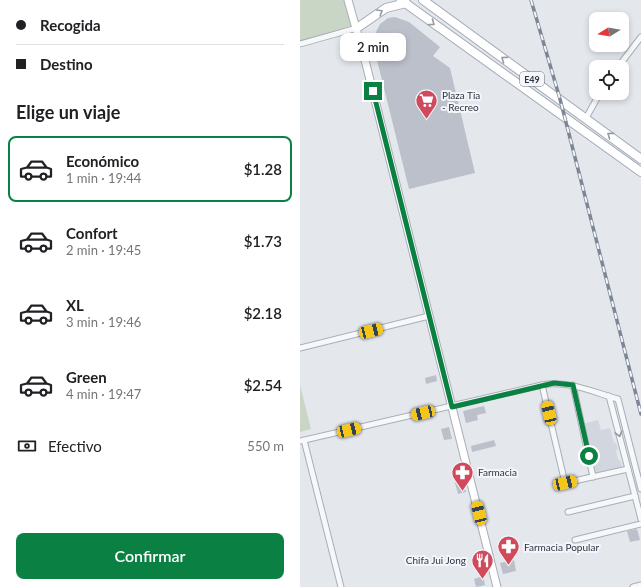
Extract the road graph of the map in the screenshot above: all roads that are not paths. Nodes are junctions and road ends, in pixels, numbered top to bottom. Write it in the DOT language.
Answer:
graph roads {
  1 [pos="348,0"];
  2 [pos="423,0"];
  3 [pos="403,2"];
  4 [pos="357,28"];
  5 [pos="641,37"];
  6 [pos="300,44"];
  7 [pos="623,60"];
  8 [pos="596,100"];
  9 [pos="586,118"];
  10 [pos="641,158"];
  11 [pos="641,172"];
  12 [pos="429,316"];
  13 [pos="300,348"];
  14 [pos="542,385"];
  15 [pos="573,385"];
  16 [pos="609,396"];
  17 [pos="452,407"];
  18 [pos="302,440"];
  19 [pos="628,469"];
  20 [pos="593,477"];
  21 [pos="641,489"];
  22 [pos="635,496"];
  23 [pos="568,512"];
  24 [pos="641,518"];
  25 [pos="641,524"];
  26 [pos="576,540"];
  27 [pos="641,585"];
  28 [pos="341,587"];
  29 [pos="497,587"];
  30 [pos="633,587"];
  1 -- 4 [label="street"];
  9 -- 2 [label="main road, E49, one-way"];
  4 -- 3 [label="main road, one-way"];
  3 -- 11 [label="main road, E49, one-way"];
  4 -- 6 [label="street"];
  4 -- 12 [label="street"];
  5 -- 7 [label="street"];
  8 -- 9 [label="street"];
  10 -- 9 [label="main road, E49, one-way"];
  12 -- 13 [label="street"];
  12 -- 17 [label="street"];
  14 -- 15 [label="street"];
  14 -- 17 [label="street"];
  14 -- 20 [label="street"];
  15 -- 16 [label="street"];
  15 -- 20 [label="street"];
  16 -- 19 [label="street, one-way"];
  16 -- 21 [label="street"];
  17 -- 18 [label="street"];
  17 -- 29 [label="street"];
  18 -- 28 [label="street"];
  19 -- 20 [label="street"];
  19 -- 22 [label="street"];
  22 -- 23 [label="street"];
  22 -- 24 [label="street"];
  25 -- 26 [label="street"];
  27 -- 30 [label="street"];
}
